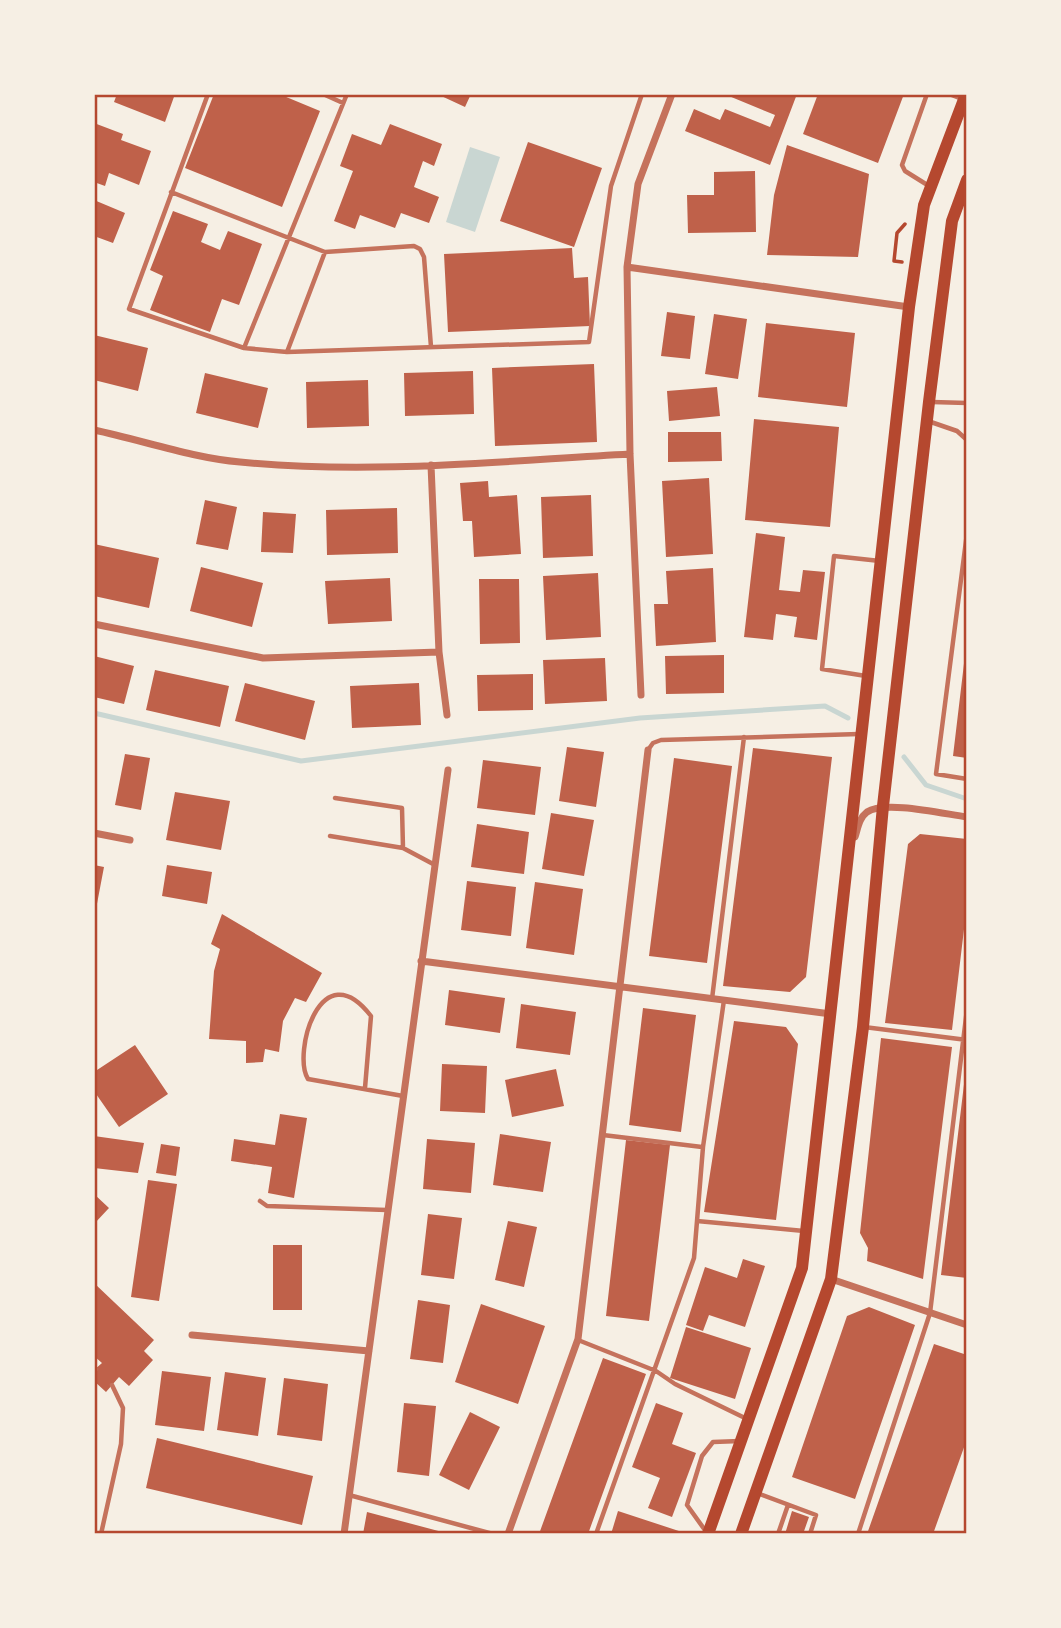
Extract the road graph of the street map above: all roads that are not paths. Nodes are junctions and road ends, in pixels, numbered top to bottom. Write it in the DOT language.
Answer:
graph roads {
  1 [pos="208,94"];
  2 [pos="323,94"];
  3 [pos="347,94"];
  4 [pos="642,94"];
  5 [pos="672,94"];
  6 [pos="927,94"];
  7 [pos="949,94"];
  8 [pos="965,97"];
  9 [pos="343,103"];
  10 [pos="967,180"];
  11 [pos="930,187"];
  12 [pos="171,192"];
  13 [pos="289,237"];
  14 [pos="325,252"];
  15 [pos="627,267"];
  16 [pos="909,307"];
  17 [pos="430,347"];
  18 [pos="244,348"];
  19 [pos="287,352"];
  20 [pos="929,402"];
  21 [pos="967,403"];
  22 [pos="927,421"];
  23 [pos="94,430"];
  24 [pos="967,440"];
  25 [pos="630,454"];
  26 [pos="431,465"];
  27 [pos="967,533"];
  28 [pos="965,557"];
  29 [pos="880,561"];
  30 [pos="94,624"];
  31 [pos="439,652"];
  32 [pos="867,676"];
  33 [pos="641,695"];
  34 [pos="447,715"];
  35 [pos="861,734"];
  36 [pos="744,737"];
  37 [pos="648,750"];
  38 [pos="448,770"];
  39 [pos="967,779"];
  40 [pos="335,798"];
  41 [pos="883,806"];
  42 [pos="967,817"];
  43 [pos="94,833"];
  44 [pos="330,836"];
  45 [pos="130,840"];
  46 [pos="403,848"];
  47 [pos="848,854"];
  48 [pos="435,865"];
  49 [pos="421,961"];
  50 [pos="618,987"];
  51 [pos="712,999"];
  52 [pos="724,1000"];
  53 [pos="967,1009"];
  54 [pos="831,1014"];
  55 [pos="863,1027"];
  56 [pos="965,1040"];
  57 [pos="365,1088"];
  58 [pos="403,1096"];
  59 [pos="603,1135"];
  60 [pos="703,1147"];
  61 [pos="260,1201"];
  62 [pos="388,1210"];
  63 [pos="697,1221"];
  64 [pos="806,1231"];
  65 [pos="831,1279"];
  66 [pos="930,1312"];
  67 [pos="967,1325"];
  68 [pos="192,1335"];
  69 [pos="578,1339"];
  70 [pos="369,1351"];
  71 [pos="656,1371"];
  72 [pos="112,1385"];
  73 [pos="747,1419"];
  74 [pos="740,1441"];
  75 [pos="755,1492"];
  76 [pos="349,1495"];
  77 [pos="788,1505"];
  78 [pos="708,1533"];
  79 [pos="101,1534"];
  80 [pos="344,1534"];
  81 [pos="493,1534"];
  82 [pos="508,1534"];
  83 [pos="596,1534"];
  84 [pos="741,1534"];
  85 [pos="778,1534"];
  86 [pos="810,1534"];
  87 [pos="858,1534"];
  1 -- 12 [label="lane"];
  2 -- 9 [label="lane"];
  3 -- 9 [label="lane"];
  4 -- 17 [label="lane"];
  5 -- 15 [label="street"];
  6 -- 11 [label="lane"];
  7 -- 8 [label="lane"];
  8 -- 11 [label="main road"];
  9 -- 13 [label="lane"];
  10 -- 20 [label="main road"];
  11 -- 16 [label="main road"];
  12 -- 13 [label="lane"];
  12 -- 18 [label="lane"];
  13 -- 14 [label="lane"];
  13 -- 18 [label="lane"];
  14 -- 17 [label="lane"];
  14 -- 19 [label="lane"];
  15 -- 16 [label="street"];
  15 -- 25 [label="street"];
  16 -- 29 [label="main road"];
  17 -- 19 [label="lane"];
  18 -- 19 [label="lane"];
  20 -- 21 [label="lane"];
  20 -- 22 [label="main road"];
  22 -- 24 [label="lane"];
  22 -- 41 [label="main road"];
  23 -- 26 [label="street"];
  25 -- 26 [label="street"];
  25 -- 33 [label="street"];
  26 -- 31 [label="street"];
  27 -- 28 [label="lane"];
  28 -- 39 [label="lane"];
  29 -- 32 [label="main road"];
  29 -- 32 [label="lane"];
  30 -- 31 [label="street"];
  31 -- 34 [label="street"];
  32 -- 35 [label="main road"];
  35 -- 36 [label="lane"];
  35 -- 47 [label="main road"];
  36 -- 37 [label="lane"];
  36 -- 51 [label="lane"];
  37 -- 50 [label="street"];
  38 -- 48 [label="street"];
  40 -- 46 [label="lane"];
  41 -- 42 [label="street"];
  41 -- 47 [label="street"];
  41 -- 55 [label="main road"];
  43 -- 45 [label="street"];
  44 -- 46 [label="lane"];
  46 -- 48 [label="lane"];
  47 -- 54 [label="main road"];
  48 -- 49 [label="street"];
  49 -- 50 [label="street"];
  49 -- 58 [label="street"];
  50 -- 51 [label="street"];
  50 -- 59 [label="street"];
  51 -- 52 [label="street"];
  52 -- 54 [label="street"];
  52 -- 60 [label="lane"];
  53 -- 56 [label="lane"];
  54 -- 64 [label="main road"];
  55 -- 56 [label="lane"];
  55 -- 65 [label="main road"];
  56 -- 66 [label="lane"];
  57 -- 57 [label="lane"];
  57 -- 58 [label="lane"];
  58 -- 62 [label="street"];
  59 -- 60 [label="lane"];
  59 -- 69 [label="street"];
  60 -- 63 [label="lane"];
  61 -- 62 [label="lane"];
  62 -- 70 [label="street"];
  63 -- 64 [label="lane"];
  63 -- 71 [label="lane"];
  64 -- 73 [label="main road"];
  65 -- 66 [label="street"];
  65 -- 75 [label="main road"];
  66 -- 67 [label="street"];
  66 -- 87 [label="lane"];
  68 -- 70 [label="street"];
  69 -- 71 [label="lane"];
  69 -- 82 [label="street"];
  70 -- 76 [label="street"];
  71 -- 73 [label="lane"];
  71 -- 83 [label="lane"];
  72 -- 79 [label="lane"];
  73 -- 74 [label="main road"];
  74 -- 78 [label="main road"];
  74 -- 78 [label="lane"];
  75 -- 77 [label="lane"];
  75 -- 84 [label="main road"];
  76 -- 80 [label="street"];
  76 -- 81 [label="lane"];
  77 -- 85 [label="lane"];
  77 -- 86 [label="lane"];
}
